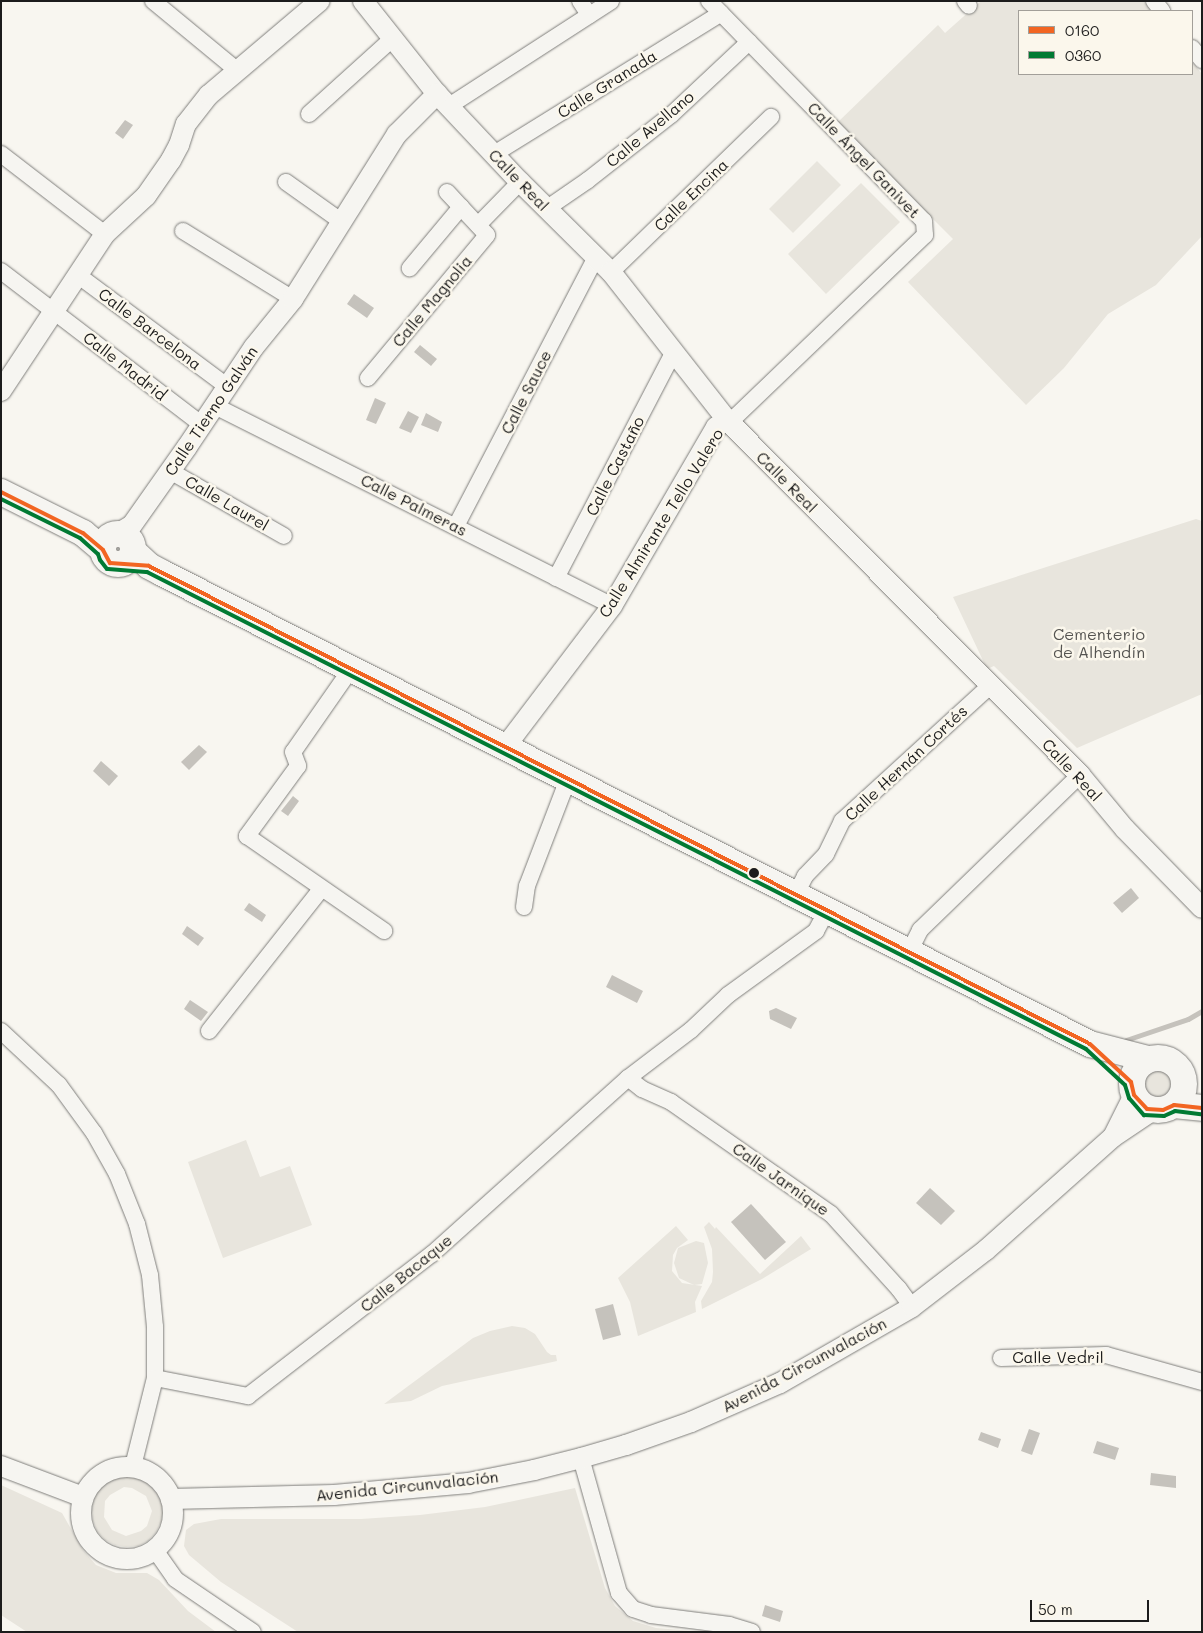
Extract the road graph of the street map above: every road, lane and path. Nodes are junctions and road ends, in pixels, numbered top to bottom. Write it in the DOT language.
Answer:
graph roads {
  1 [pos="153,1"];
  2 [pos="320,1"];
  3 [pos="363,1"];
  4 [pos="611,1"];
  5 [pos="709,1"];
  6 [pos="585,8"];
  7 [pos="721,13"];
  8 [pos="394,38"];
  9 [pos="749,42"];
  10 [pos="1193,49"];
  11 [pos="1202,60"];
  12 [pos="238,70"];
  13 [pos="443,100"];
  14 [pos="309,114"];
  15 [pos="771,117"];
  16 [pos="1,154"];
  17 [pos="494,154"];
  18 [pos="286,182"];
  19 [pos="520,182"];
  20 [pos="447,192"];
  21 [pos="461,207"];
  22 [pos="546,209"];
  23 [pos="342,222"];
  24 [pos="478,225"];
  25 [pos="182,230"];
  26 [pos="105,234"];
  27 [pos="596,257"];
  28 [pos="410,268"];
  29 [pos="1,272"];
  30 [pos="611,272"];
  31 [pos="79,276"];
  32 [pos="292,299"];
  33 [pos="54,311"];
  34 [pos="673,354"];
  35 [pos="368,378"];
  36 [pos="221,382"];
  37 [pos="1,391"];
  38 [pos="215,406"];
  39 [pos="196,420"];
  40 [pos="727,420"];
  41 [pos="170,471"];
  42 [pos="1,492"];
  43 [pos="456,526"];
  44 [pos="284,536"];
  45 [pos="125,546"];
  46 [pos="556,578"];
  47 [pos="612,606"];
  48 [pos="351,669"];
  49 [pos="990,686"];
  50 [pos="505,747"];
  51 [pos="1080,776"];
  52 [pos="568,779"];
  53 [pos="321,889"];
  54 [pos="796,894"];
  55 [pos="524,907"];
  56 [pos="1202,908"];
  57 [pos="827,910"];
  58 [pos="384,931"];
  59 [pos="909,952"];
  60 [pos="1,1031"];
  61 [pos="210,1031"];
  62 [pos="1090,1044"];
  63 [pos="1148,1059"];
  64 [pos="628,1078"];
  65 [pos="1192,1082"];
  66 [pos="1148,1098"];
  67 [pos="1202,1108"];
  68 [pos="912,1306"];
  69 [pos="1001,1358"];
  70 [pos="155,1378"];
  71 [pos="1202,1382"];
  72 [pos="581,1458"];
  73 [pos="1,1466"];
  74 [pos="133,1466"];
  75 [pos="83,1497"];
  76 [pos="171,1499"];
  77 [pos="155,1550"];
  78 [pos="253,1632"];
  79 [pos="752,1632"];
  1 -- 12 [label="street"];
  2 -- 12 [label="street"];
  3 -- 8 [label="street, Calle Real"];
  4 -- 6 [label="street"];
  5 -- 7 [label="street, Calle Ángel Ganivet"];
  6 -- 13 [label="street"];
  7 -- 9 [label="street, Calle Ángel Ganivet"];
  7 -- 17 [label="street, Calle Granada"];
  8 -- 13 [label="street, Calle Real"];
  8 -- 14 [label="street"];
  9 -- 22 [label="street, Calle Avellano"];
  9 -- 40 [label="street, Calle Ángel Ganivet"];
  10 -- 11 [label="street"];
  12 -- 26 [label="street"];
  13 -- 17 [label="street, Calle Real"];
  13 -- 23 [label="street, Calle Tierno Galván"];
  15 -- 30 [label="street, Calle Encina"];
  16 -- 26 [label="street"];
  17 -- 19 [label="street, Calle Real"];
  18 -- 23 [label="street"];
  19 -- 22 [label="street, Calle Real"];
  19 -- 24 [label="street"];
  20 -- 21 [label="street"];
  21 -- 24 [label="street"];
  21 -- 28 [label="street"];
  22 -- 27 [label="street, Calle Real"];
  23 -- 32 [label="street, Calle Tierno Galván"];
  24 -- 35 [label="street, Calle Magnolia"];
  25 -- 32 [label="street"];
  26 -- 31 [label="street"];
  27 -- 30 [label="street, Calle Real"];
  27 -- 43 [label="street, Calle Sauce"];
  29 -- 33 [label="street, Calle Madrid"];
  30 -- 34 [label="street, Calle Real"];
  31 -- 33 [label="street"];
  31 -- 36 [label="street, Calle Barcelona"];
  32 -- 38 [label="street, Calle Tierno Galván"];
  33 -- 37 [label="street"];
  33 -- 39 [label="street, Calle Madrid"];
  34 -- 40 [label="street, Calle Real"];
  34 -- 46 [label="street, Calle Castaño"];
  38 -- 41 [label="street, Calle Tierno Galván"];
  38 -- 43 [label="street, Calle Palmeras"];
  40 -- 47 [label="street, Calle Almirante Tello Valero"];
  40 -- 49 [label="street, Calle Real"];
  41 -- 44 [label="street, Calle Laurel"];
  41 -- 45 [label="street, Calle Tierno Galván"];
  42 -- 45 [label="main road"];
  43 -- 46 [label="street, Calle Palmeras"];
  45 -- 48 [label="main road"];
  46 -- 47 [label="street, Calle Palmeras"];
  47 -- 50 [label="street, Calle Almirante Tello Valero"];
  48 -- 50 [label="main road"];
  48 -- 53 [label="street"];
  49 -- 51 [label="street, Calle Real"];
  49 -- 54 [label="street, Calle Hernán Cortés"];
  50 -- 52 [label="main road"];
  51 -- 56 [label="street, Calle Real"];
  51 -- 59 [label="street"];
  52 -- 54 [label="main road"];
  52 -- 55 [label="street"];
  53 -- 58 [label="street"];
  53 -- 61 [label="street"];
  54 -- 57 [label="main road"];
  57 -- 59 [label="main road"];
  57 -- 64 [label="street, Calle Bacaque"];
  59 -- 62 [label="main road"];
  60 -- 70 [label="street"];
  62 -- 63 [label="main road"];
  62 -- 66 [label="main road"];
  63 -- 65 [label="main road"];
  63 -- 66 [label="main road"];
  64 -- 68 [label="street, Calle Jarnique"];
  64 -- 70 [label="street, Calle Bacaque"];
  65 -- 66 [label="main road"];
  66 -- 67 [label="main road"];
  66 -- 68 [label="street, Avenida Circunvalación"];
  68 -- 72 [label="street, Avenida Circunvalación"];
  69 -- 71 [label="street, Calle Vedril"];
  70 -- 74 [label="street"];
  72 -- 76 [label="street, Avenida Circunvalación"];
  72 -- 79 [label="street"];
  73 -- 75 [label="street"];
  74 -- 75 [label="street"];
  74 -- 76 [label="street"];
  75 -- 77 [label="street"];
  76 -- 77 [label="street"];
  77 -- 78 [label="street"];
}
